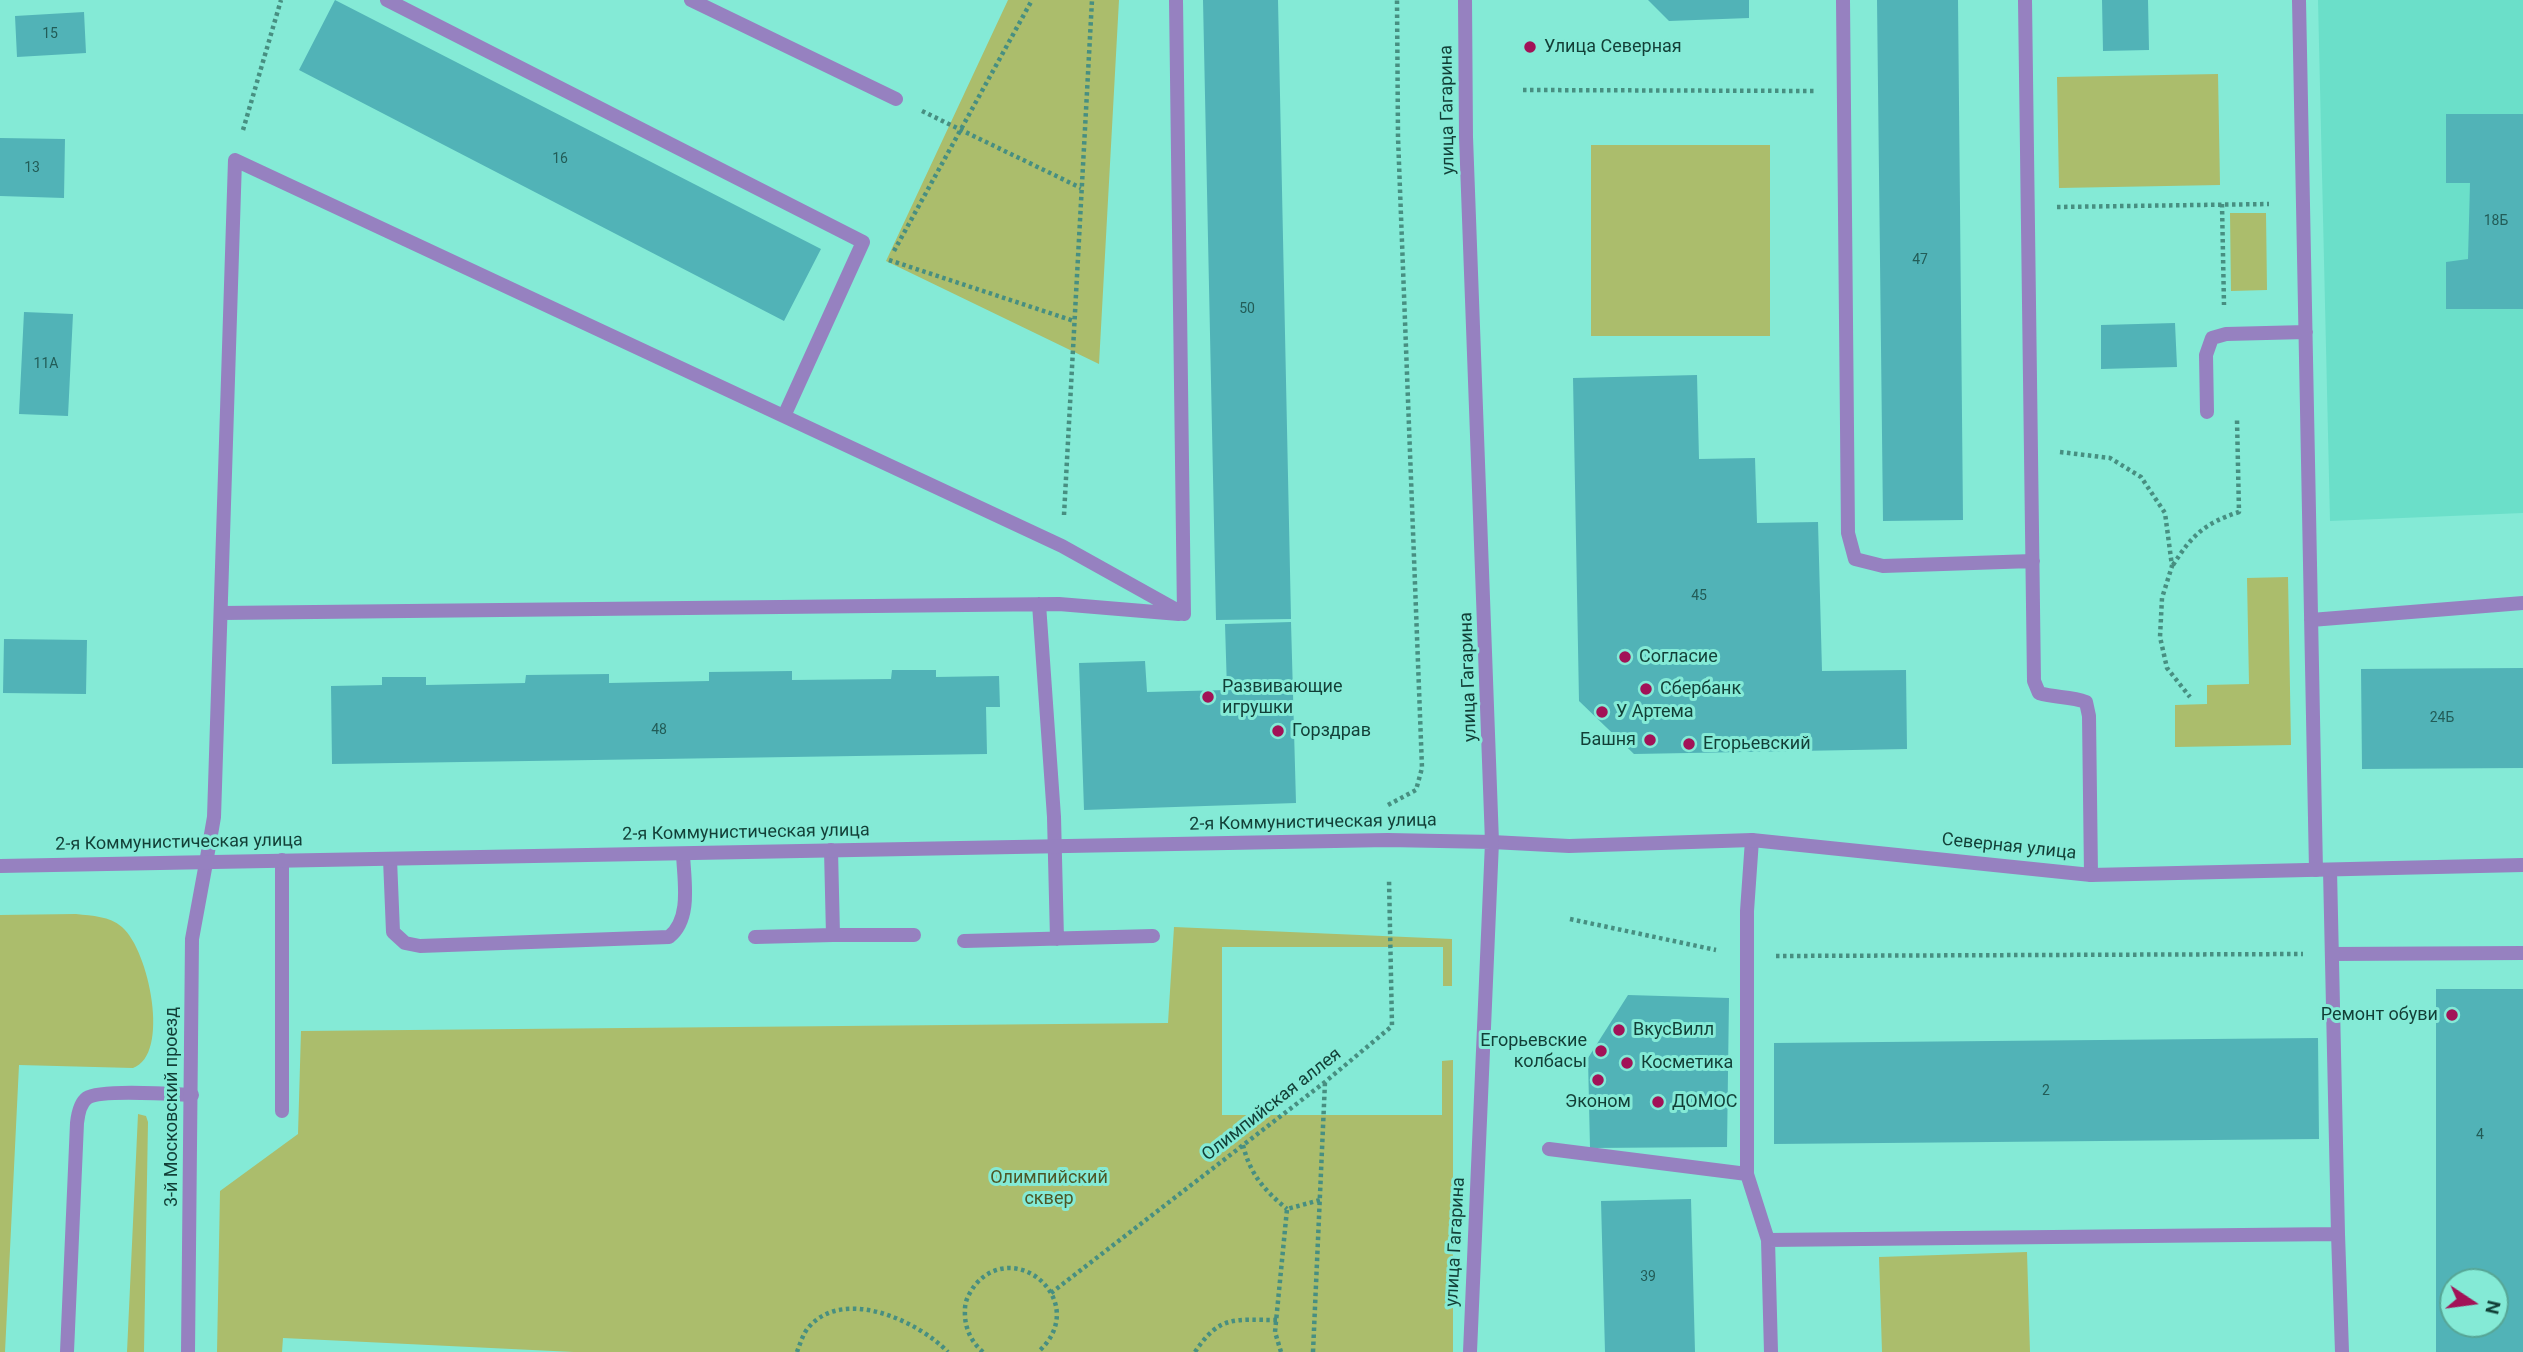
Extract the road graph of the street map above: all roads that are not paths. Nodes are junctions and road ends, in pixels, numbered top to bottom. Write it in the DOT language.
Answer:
graph roads {
  1 [pos="387,0"];
  2 [pos="691,0"];
  3 [pos="1176,0"];
  4 [pos="1465,0"];
  5 [pos="1843,0"];
  6 [pos="2025,0"];
  7 [pos="2299,0"];
  8 [pos="896,99"];
  9 [pos="2306,332"];
  10 [pos="2207,412"];
  11 [pos="784,416"];
  12 [pos="2033,561"];
  13 [pos="2523,603"];
  14 [pos="1038,604"];
  15 [pos="222,612"];
  16 [pos="1184,614"];
  17 [pos="2311,620"];
  18 [pos="1752,840"];
  19 [pos="1492,842"];
  20 [pos="1055,848"];
  21 [pos="831,850"];
  22 [pos="683,854"];
  23 [pos="390,859"];
  24 [pos="282,860"];
  25 [pos="206,863"];
  26 [pos="2523,865"];
  27 [pos="0,866"];
  28 [pos="2323,870"];
  29 [pos="2091,875"];
  30 [pos="833,935"];
  31 [pos="914,935"];
  32 [pos="1153,936"];
  33 [pos="755,937"];
  34 [pos="1057,939"];
  35 [pos="964,942"];
  36 [pos="2523,953"];
  37 [pos="2332,954"];
  38 [pos="192,1095"];
  39 [pos="282,1111"];
  40 [pos="1549,1149"];
  41 [pos="1747,1174"];
  42 [pos="2338,1234"];
  43 [pos="1769,1240"];
  44 [pos="67,1352"];
  45 [pos="188,1352"];
  46 [pos="1470,1352"];
  47 [pos="1771,1352"];
  48 [pos="2342,1352"];
  1 -- 11 [label="street"];
  2 -- 8 [label="street"];
  3 -- 16 [label="street"];
  4 -- 19 [label="street, улица Гагарина"];
  5 -- 12 [label="street"];
  6 -- 12 [label="street"];
  7 -- 9 [label="street"];
  9 -- 10 [label="street"];
  9 -- 17 [label="street"];
  11 -- 15 [label="street, 3-й Московский проезд"];
  11 -- 16 [label="street"];
  12 -- 29 [label="street"];
  13 -- 17 [label="street"];
  14 -- 15 [label="street"];
  14 -- 16 [label="street"];
  14 -- 20 [label="street"];
  15 -- 25 [label="street, 3-й Московский проезд"];
  17 -- 28 [label="street"];
  18 -- 19 [label="street, Северная улица"];
  18 -- 29 [label="street, Северная улица"];
  18 -- 41 [label="street"];
  19 -- 20 [label="street, 2-я Коммунистическая улица"];
  19 -- 46 [label="street, улица Гагарина"];
  20 -- 21 [label="street, 2-я Коммунистическая улица"];
  20 -- 34 [label="street"];
  21 -- 22 [label="street, 2-я Коммунистическая улица"];
  21 -- 30 [label="street"];
  22 -- 23 [label="street, 2-я Коммунистическая улица"];
  22 -- 23 [label="street"];
  23 -- 24 [label="street, 2-я Коммунистическая улица"];
  24 -- 25 [label="street, 2-я Коммунистическая улица"];
  24 -- 39 [label="street"];
  25 -- 27 [label="street, 2-я Коммунистическая улица"];
  25 -- 38 [label="street, 3-й Московский проезд"];
  26 -- 28 [label="street, Северная улица"];
  28 -- 29 [label="street, Северная улица"];
  28 -- 37 [label="street"];
  30 -- 31 [label="street"];
  30 -- 33 [label="street"];
  32 -- 34 [label="street"];
  34 -- 35 [label="street"];
  36 -- 37 [label="street"];
  37 -- 42 [label="street"];
  38 -- 44 [label="street"];
  38 -- 45 [label="street, 3-й Московский проезд"];
  40 -- 41 [label="street"];
  41 -- 43 [label="street"];
  42 -- 43 [label="street"];
  42 -- 48 [label="street"];
  43 -- 47 [label="street"];
}
